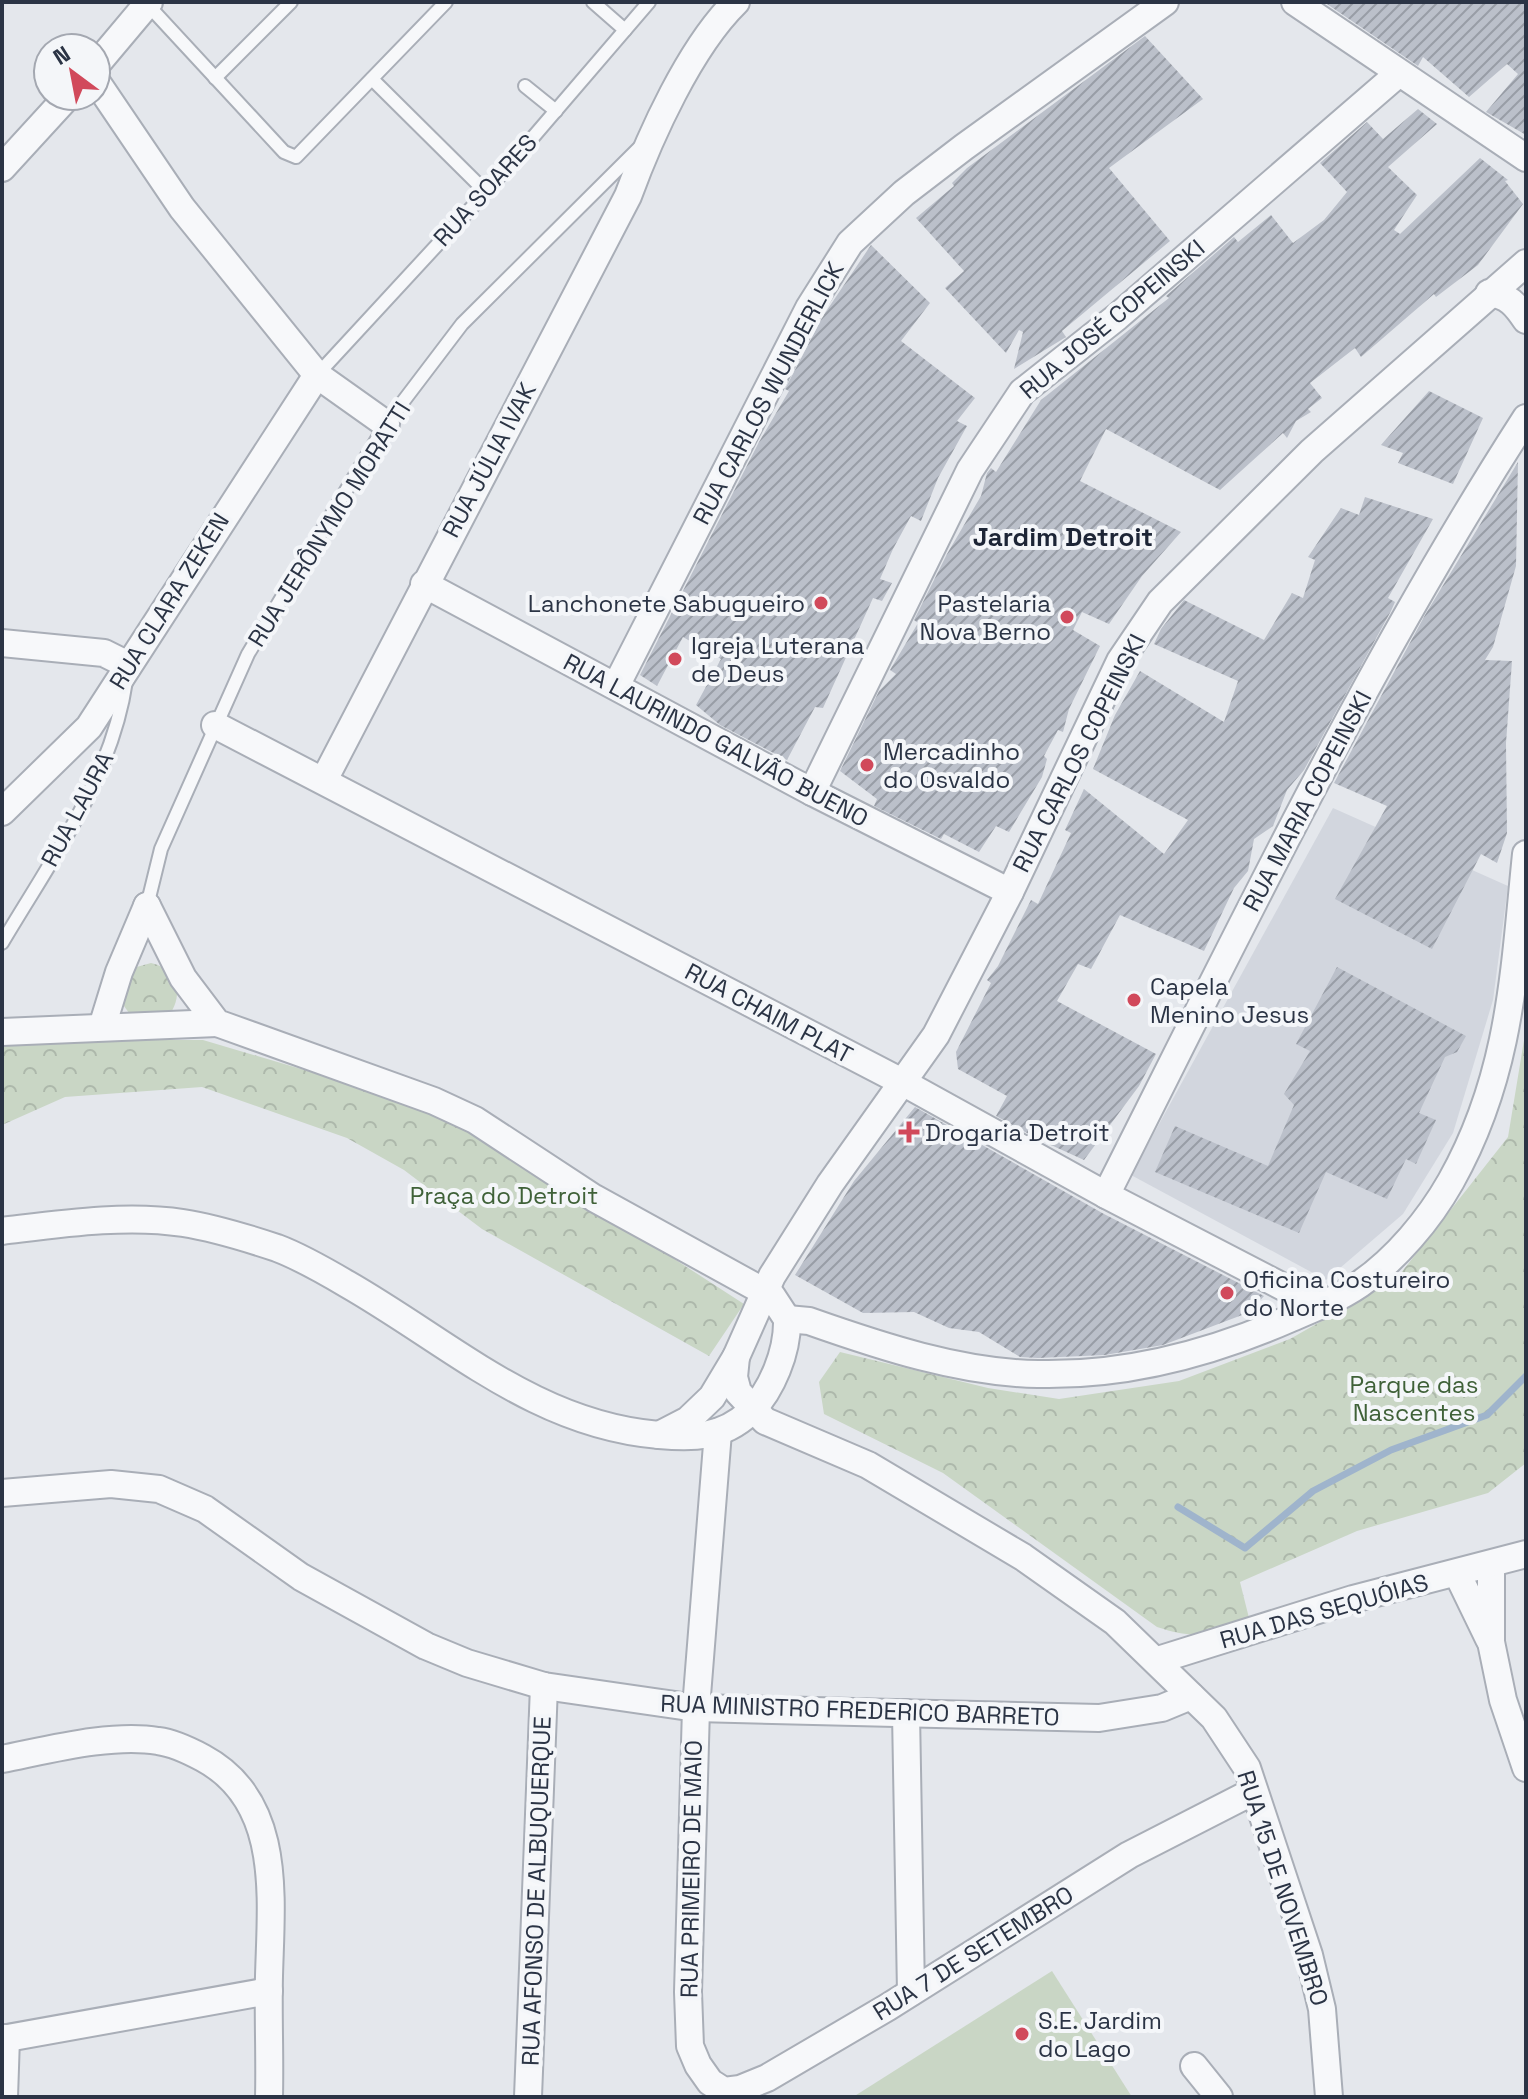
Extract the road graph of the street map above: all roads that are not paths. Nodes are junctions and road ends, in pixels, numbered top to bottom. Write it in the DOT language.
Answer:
graph roads {
  1 [pos="291,2"];
  2 [pos="446,2"];
  3 [pos="593,2"];
  4 [pos="649,2"];
  5 [pos="736,2"];
  6 [pos="1165,2"];
  7 [pos="1295,2"];
  8 [pos="138,7"];
  9 [pos="625,30"];
  10 [pos="112,43"];
  11 [pos="1398,74"];
  12 [pos="215,78"];
  13 [pos="372,79"];
  14 [pos="525,86"];
  15 [pos="112,105"];
  16 [pos="556,111"];
  17 [pos="53,112"];
  18 [pos="650,138"];
  19 [pos="1526,158"];
  20 [pos="2,168"];
  21 [pos="486,192"];
  22 [pos="1526,263"];
  23 [pos="1509,305"];
  24 [pos="317,375"];
  25 [pos="1526,418"];
  26 [pos="386,424"];
  27 [pos="424,584"];
  28 [pos="2,643"];
  29 [pos="128,665"];
  30 [pos="617,684"];
  31 [pos="215,725"];
  32 [pos="324,780"];
  33 [pos="812,792"];
  34 [pos="2,812"];
  35 [pos="1526,854"];
  36 [pos="1010,892"];
  37 [pos="147,906"];
  38 [pos="2,943"];
  39 [pos="217,1023"];
  40 [pos="102,1027"];
  41 [pos="2,1032"];
  42 [pos="904,1083"];
  43 [pos="1106,1195"];
  44 [pos="2,1231"];
  45 [pos="764,1290"];
  46 [pos="1320,1306"];
  47 [pos="787,1319"];
  48 [pos="736,1357"];
  49 [pos="768,1388"];
  50 [pos="752,1410"];
  51 [pos="718,1432"];
  52 [pos="795,1434"];
  53 [pos="659,1435"];
  54 [pos="2,1493"];
  55 [pos="1525,1556"];
  56 [pos="1491,1565"];
  57 [pos="1457,1573"];
  58 [pos="1491,1642"];
  59 [pos="1158,1660"];
  60 [pos="544,1686"];
  61 [pos="1191,1696"];
  62 [pos="696,1708"];
  63 [pos="906,1713"];
  64 [pos="2,1759"];
  65 [pos="1526,1768"];
  66 [pos="1254,1791"];
  67 [pos="269,1991"];
  68 [pos="911,1992"];
  69 [pos="4,2038"];
  70 [pos="698,2065"];
  71 [pos="1194,2066"];
  72 [pos="4,2097"];
  73 [pos="269,2097"];
  74 [pos="528,2097"];
  75 [pos="1219,2097"];
  76 [pos="1329,2097"];
  1 -- 12 [label="lane"];
  2 -- 13 [label="lane"];
  3 -- 9 [label="lane"];
  4 -- 9 [label="lane, RUA SOARES"];
  5 -- 18 [label="street, RUA JERÔNYMO MORATTI"];
  6 -- 30 [label="street, RUA CARLOS WUNDERLICK"];
  7 -- 11 [label="street"];
  8 -- 10 [label="street"];
  8 -- 12 [label="lane"];
  9 -- 16 [label="lane, RUA SOARES"];
  11 -- 19 [label="street"];
  11 -- 33 [label="street, RUA JOSÉ COPEINSKI"];
  12 -- 13 [label="lane"];
  13 -- 21 [label="lane"];
  14 -- 16 [label="lane"];
  15 -- 24 [label="street"];
  16 -- 21 [label="lane, RUA SOARES"];
  17 -- 20 [label="street"];
  18 -- 26 [label="lane, RUA JERÔNYMO MORATTI"];
  18 -- 27 [label="street, RUA JÚLIA IVAK"];
  21 -- 24 [label="lane, RUA SOARES"];
  22 -- 23 [label="street, RUA CARLOS COPEINSKI"];
  23 -- 36 [label="street, RUA CARLOS COPEINSKI"];
  24 -- 26 [label="street"];
  24 -- 29 [label="street, RUA CLARA ZEKEN"];
  25 -- 43 [label="street, RUA MARIA COPEINSKI"];
  26 -- 31 [label="lane, RUA JERÔNYMO MORATTI"];
  27 -- 30 [label="street, RUA LAURINDO GALVÃO BUENO"];
  27 -- 32 [label="street, RUA JÚLIA IVAK"];
  28 -- 29 [label="street"];
  29 -- 34 [label="street, RUA CLARA ZEKEN"];
  29 -- 38 [label="lane, RUA LAURA"];
  30 -- 33 [label="street, RUA LAURINDO GALVÃO BUENO"];
  31 -- 32 [label="street, RUA CHAIM PLAT"];
  31 -- 37 [label="lane, RUA JERÔNYMO MORATTI"];
  32 -- 42 [label="street, RUA CHAIM PLAT"];
  33 -- 36 [label="street, RUA LAURINDO GALVÃO BUENO"];
  35 -- 46 [label="street"];
  36 -- 42 [label="street, RUA CARLOS COPEINSKI"];
  37 -- 39 [label="street"];
  37 -- 40 [label="street, RUA JERÔNYMO MORATTI"];
  39 -- 40 [label="street"];
  39 -- 45 [label="street"];
  40 -- 41 [label="street"];
  42 -- 43 [label="street, RUA CHAIM PLAT"];
  42 -- 45 [label="street, RUA CARLOS COPEINSKI"];
  43 -- 46 [label="street, RUA CHAIM PLAT"];
  44 -- 53 [label="street"];
  45 -- 47 [label="street"];
  45 -- 48 [label="street, RUA CARLOS COPEINSKI"];
  46 -- 47 [label="street"];
  47 -- 49 [label="street"];
  48 -- 50 [label="street"];
  48 -- 53 [label="street, RUA CARLOS COPEINSKI"];
  49 -- 50 [label="street"];
  49 -- 52 [label="street"];
  50 -- 51 [label="street"];
  50 -- 52 [label="street, RUA 15 DE NOVEMBRO"];
  51 -- 53 [label="street"];
  51 -- 62 [label="street, RUA PRIMEIRO DE MAIO"];
  52 -- 59 [label="street, RUA 15 DE NOVEMBRO"];
  54 -- 60 [label="street, RUA MINISTRO FREDERICO BARRETO"];
  55 -- 56 [label="street, RUA DAS SEQUÓIAS"];
  56 -- 57 [label="street, RUA DAS SEQUÓIAS"];
  56 -- 58 [label="street"];
  57 -- 58 [label="street"];
  57 -- 59 [label="street, RUA DAS SEQUÓIAS"];
  58 -- 65 [label="street"];
  59 -- 61 [label="street, RUA 15 DE NOVEMBRO"];
  60 -- 62 [label="street, RUA MINISTRO FREDERICO BARRETO"];
  60 -- 74 [label="street, RUA AFONSO DE ALBUQUERQUE"];
  61 -- 63 [label="street, RUA MINISTRO FREDERICO BARRETO"];
  61 -- 66 [label="street, RUA 15 DE NOVEMBRO"];
  62 -- 63 [label="street, RUA MINISTRO FREDERICO BARRETO"];
  62 -- 70 [label="street, RUA PRIMEIRO DE MAIO"];
  63 -- 68 [label="street"];
  64 -- 67 [label="street"];
  66 -- 68 [label="street, RUA 7 DE SETEMBRO"];
  66 -- 76 [label="street, RUA 15 DE NOVEMBRO"];
  67 -- 69 [label="street"];
  67 -- 73 [label="street"];
  68 -- 70 [label="street, RUA 7 DE SETEMBRO"];
  69 -- 72 [label="street"];
  71 -- 75 [label="street"];
}
